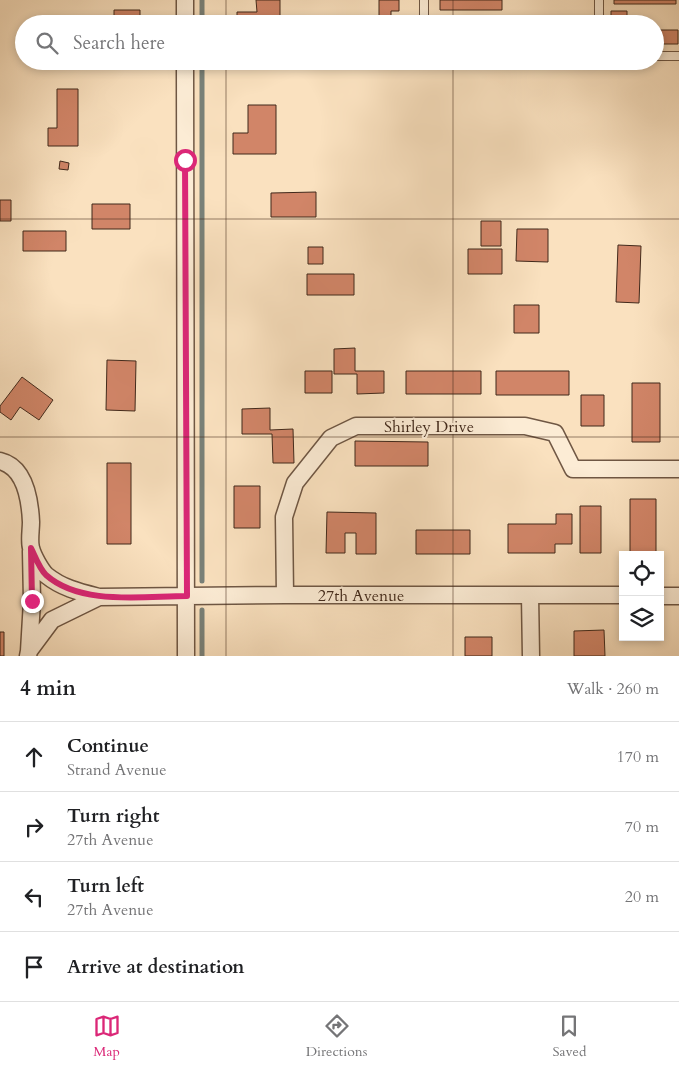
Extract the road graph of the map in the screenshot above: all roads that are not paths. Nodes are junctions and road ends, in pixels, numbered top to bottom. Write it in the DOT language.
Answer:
graph roads {
  1 [pos="185,0"];
  2 [pos="424,0"];
  3 [pos="599,0"];
  4 [pos="185,15"];
  5 [pos="424,15"];
  6 [pos="599,15"];
  7 [pos="664,56"];
  8 [pos="679,56"];
  9 [pos="185,70"];
  10 [pos="0,461"];
  11 [pos="679,469"];
  12 [pos="31,548"];
  13 [pos="285,595"];
  14 [pos="530,595"];
  15 [pos="187,596"];
  16 [pos="619,596"];
  17 [pos="664,596"];
  18 [pos="679,596"];
  19 [pos="99,597"];
  20 [pos="29,654"];
  21 [pos="186,656"];
  22 [pos="531,656"];
  1 -- 4 [label="street"];
  2 -- 5 [label="lane"];
  3 -- 6 [label="lane"];
  7 -- 8 [label="lane"];
  9 -- 15 [label="street"];
  10 -- 12 [label="street, 27th Avenue"];
  11 -- 13 [label="street, Shirley Drive"];
  12 -- 19 [label="street, 27th Avenue"];
  12 -- 20 [label="street, 27th Avenue"];
  13 -- 14 [label="street, 27th Avenue"];
  13 -- 15 [label="street, 27th Avenue"];
  14 -- 16 [label="street, 27th Avenue"];
  14 -- 22 [label="street"];
  15 -- 19 [label="street, 27th Avenue"];
  15 -- 21 [label="street"];
  17 -- 18 [label="street"];
  19 -- 20 [label="street, 27th Avenue"];
}
